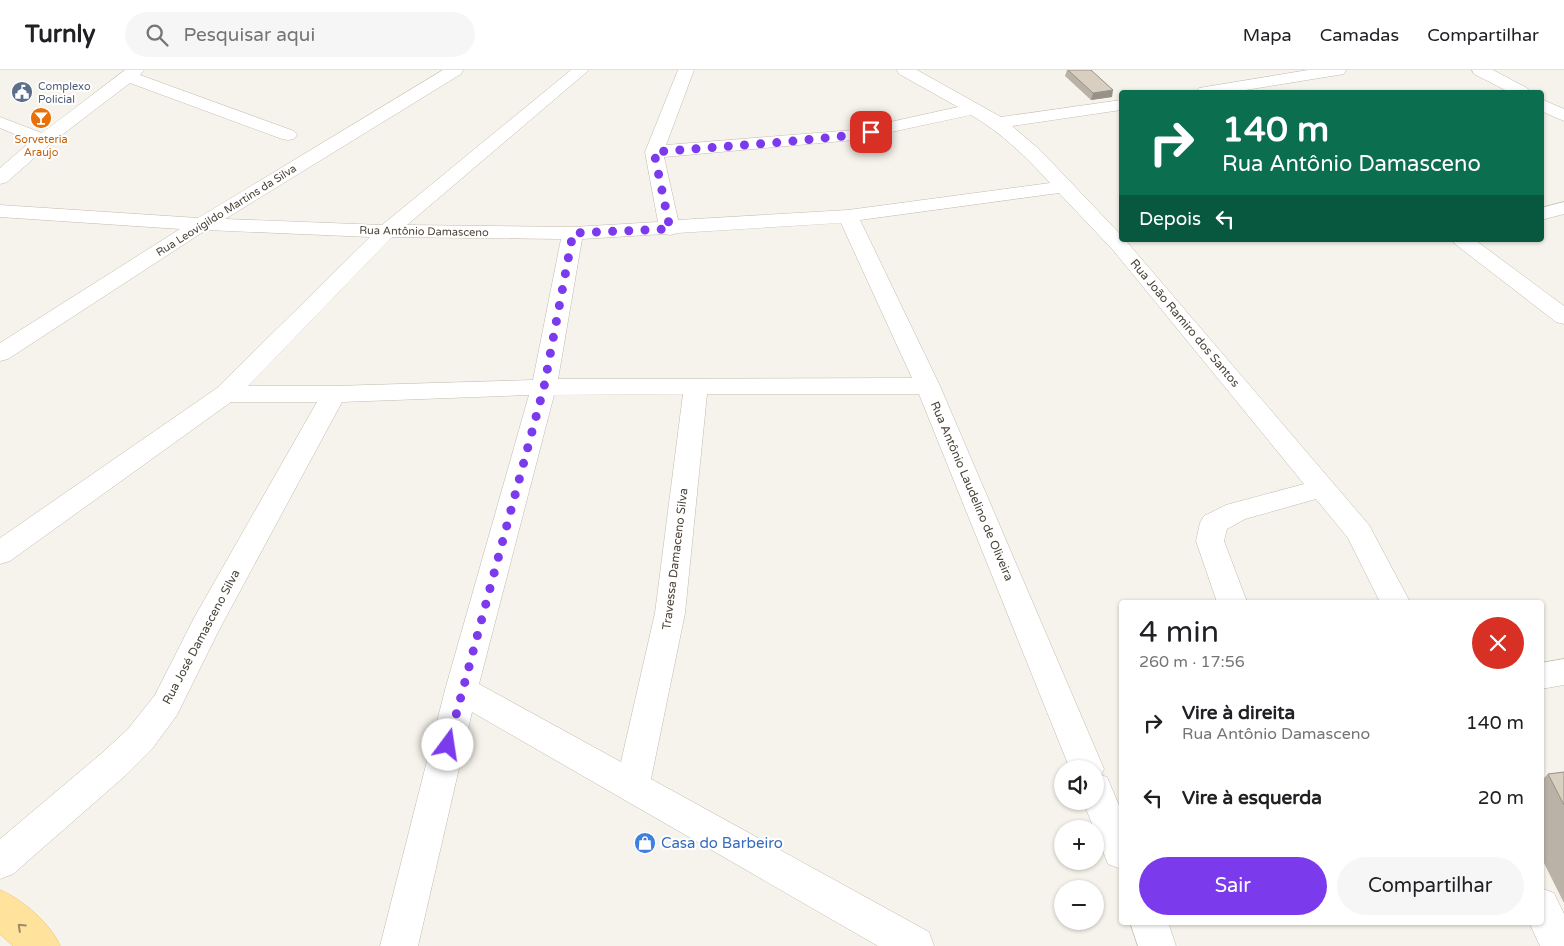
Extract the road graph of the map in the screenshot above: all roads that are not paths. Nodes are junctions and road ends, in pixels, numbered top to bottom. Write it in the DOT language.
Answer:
graph roads {
  1 [pos="456,70"];
  2 [pos="581,70"];
  3 [pos="686,70"];
  4 [pos="905,70"];
  5 [pos="1237,70"];
  6 [pos="1338,70"];
  7 [pos="1480,70"];
  8 [pos="132,73"];
  9 [pos="1262,89"];
  10 [pos="1243,90"];
  11 [pos="1517,90"];
  12 [pos="1119,105"];
  13 [pos="1544,106"];
  14 [pos="975,109"];
  15 [pos="1564,116"];
  16 [pos="0,122"];
  17 [pos="998,123"];
  18 [pos="288,135"];
  19 [pos="44,140"];
  20 [pos="654,152"];
  21 [pos="0,178"];
  22 [pos="1064,187"];
  23 [pos="1564,208"];
  24 [pos="0,210"];
  25 [pos="1544,213"];
  26 [pos="848,216"];
  27 [pos="202,224"];
  28 [pos="670,229"];
  29 [pos="387,231"];
  30 [pos="573,233"];
  31 [pos="1465,242"];
  32 [pos="1560,311"];
  33 [pos="0,354"];
  34 [pos="928,386"];
  35 [pos="544,387"];
  36 [pos="696,387"];
  37 [pos="226,394"];
  38 [pos="334,394"];
  39 [pos="1323,488"];
  40 [pos="0,553"];
  41 [pos="1231,600"];
  42 [pos="1394,600"];
  43 [pos="1564,672"];
  44 [pos="1544,675"];
  45 [pos="462,690"];
  46 [pos="1083,760"];
  47 [pos="632,788"];
  48 [pos="1104,810"];
  49 [pos="1119,847"];
  50 [pos="0,862"];
  51 [pos="0,908"];
  52 [pos="1544,912"];
  53 [pos="1150,925"];
  54 [pos="41,946"];
  55 [pos="399,946"];
  56 [pos="915,946"];
  57 [pos="1157,946"];
  58 [pos="1560,946"];
  1 -- 27 [label="street, Rua Leovigildo Martins da Silva"];
  2 -- 29 [label="street"];
  3 -- 20 [label="street"];
  4 -- 14 [label="street, Rua João Ramiro dos Santos"];
  5 -- 9 [label="street"];
  6 -- 9 [label="street"];
  7 -- 11 [label="street"];
  8 -- 18 [label="street"];
  8 -- 19 [label="street"];
  9 -- 10 [label="street"];
  12 -- 17 [label="street"];
  13 -- 15 [label="street"];
  14 -- 17 [label="street, Rua João Ramiro dos Santos"];
  14 -- 20 [label="street"];
  16 -- 19 [label="street"];
  17 -- 22 [label="street, Rua João Ramiro dos Santos"];
  19 -- 21 [label="street"];
  20 -- 28 [label="street"];
  22 -- 26 [label="street, Rua Antônio Damasceno"];
  22 -- 39 [label="street, Rua João Ramiro dos Santos"];
  23 -- 25 [label="street"];
  24 -- 27 [label="street, Rua Antônio Damasceno"];
  26 -- 28 [label="street, Rua Antônio Damasceno"];
  26 -- 34 [label="street, Rua Antônio Laudelino de Oliveira"];
  27 -- 29 [label="street, Rua Antônio Damasceno"];
  27 -- 33 [label="street, Rua Leovigildo Martins da Silva"];
  28 -- 30 [label="street, Rua Antônio Damasceno"];
  29 -- 30 [label="street, Rua Antônio Damasceno"];
  29 -- 37 [label="street"];
  30 -- 35 [label="street"];
  31 -- 32 [label="street"];
  34 -- 36 [label="street"];
  34 -- 46 [label="street, Rua Antônio Laudelino de Oliveira"];
  35 -- 36 [label="street"];
  35 -- 38 [label="street"];
  35 -- 45 [label="street"];
  36 -- 47 [label="street, Travessa Damaceno Silva"];
  37 -- 38 [label="street"];
  37 -- 40 [label="street"];
  38 -- 50 [label="street, Rua José Damasceno Silva"];
  39 -- 41 [label="street"];
  39 -- 42 [label="street, Rua João Ramiro dos Santos"];
  43 -- 44 [label="street"];
  45 -- 47 [label="street"];
  45 -- 55 [label="street"];
  47 -- 56 [label="street"];
  48 -- 49 [label="street"];
  54 -- 51 [label="main road, one-way"];
  52 -- 58 [label="street"];
  53 -- 57 [label="street"];
}
